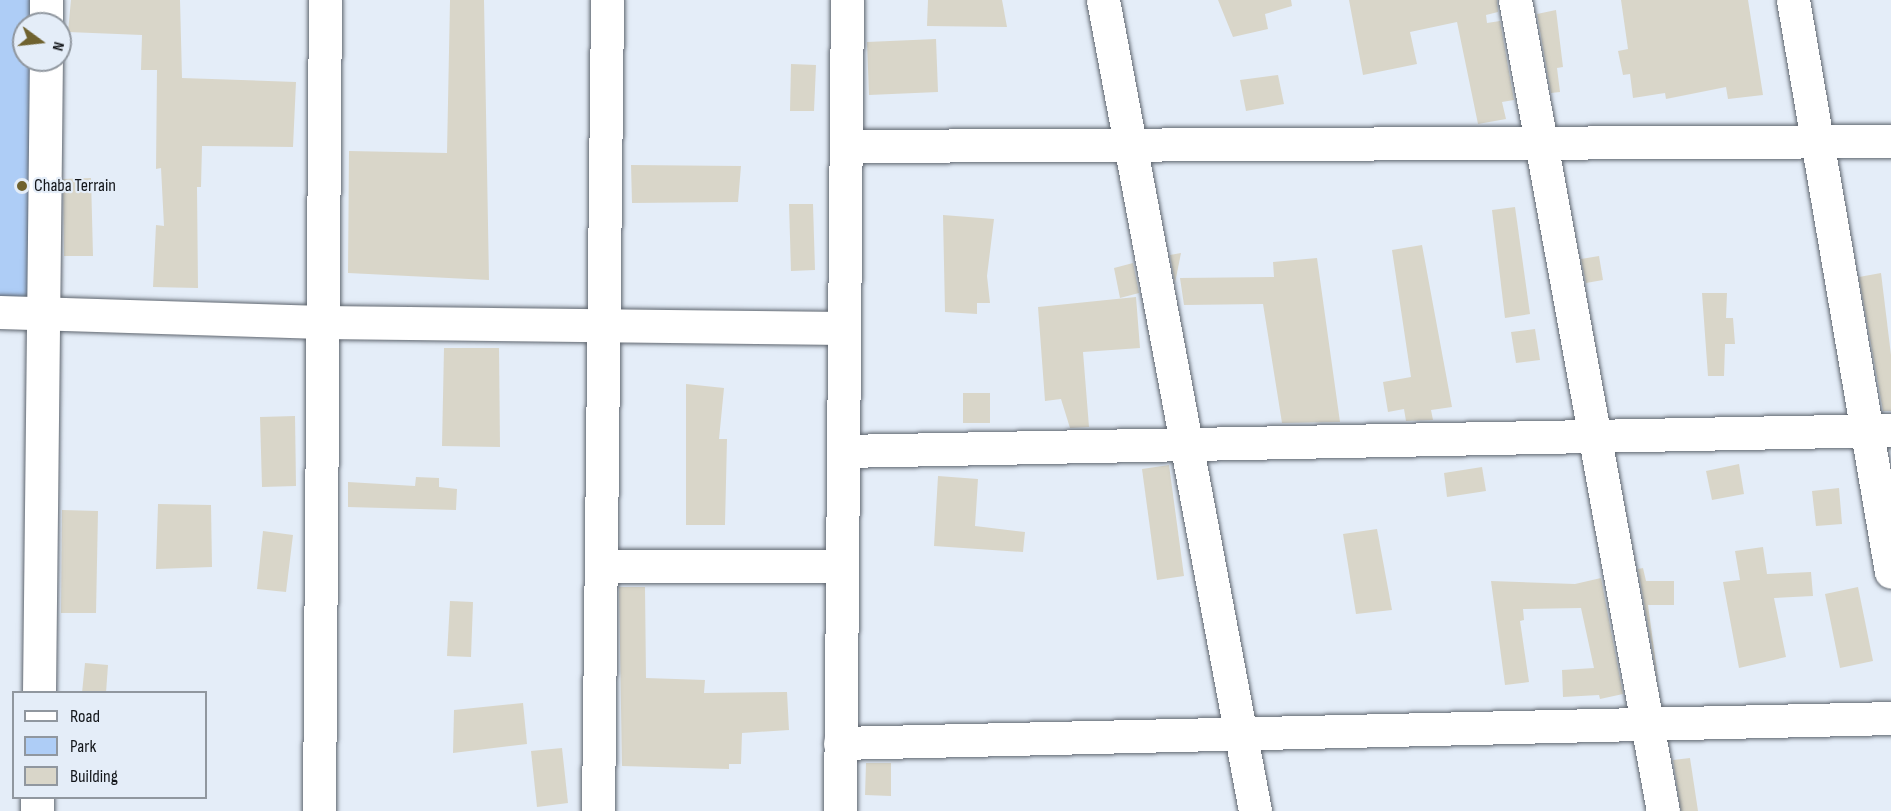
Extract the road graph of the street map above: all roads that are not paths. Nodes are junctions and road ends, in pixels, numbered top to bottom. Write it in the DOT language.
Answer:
graph roads {
  1 [pos="325,0"];
  2 [pos="607,0"];
  3 [pos="847,0"];
  4 [pos="1103,0"];
  5 [pos="1515,0"];
  6 [pos="1793,0"];
  7 [pos="46,72"];
  8 [pos="1891,141"];
  9 [pos="1130,144"];
  10 [pos="1542,145"];
  11 [pos="1818,145"];
  12 [pos="846,147"];
  13 [pos="0,312"];
  14 [pos="44,312"];
  15 [pos="322,322"];
  16 [pos="603,326"];
  17 [pos="844,328"];
  18 [pos="1879,431"];
  19 [pos="1594,436"];
  20 [pos="1187,443"];
  21 [pos="843,451"];
  22 [pos="601,566"];
  23 [pos="842,566"];
  24 [pos="1891,572"];
  25 [pos="39,691"];
  26 [pos="1891,718"];
  27 [pos="1647,724"];
  28 [pos="1240,733"];
  29 [pos="840,743"];
  30 [pos="319,811"];
  31 [pos="598,811"];
  32 [pos="840,811"];
  33 [pos="1255,811"];
  34 [pos="1663,811"];
  1 -- 15 [label="street"];
  2 -- 16 [label="street"];
  3 -- 12 [label="street"];
  4 -- 9 [label="street"];
  5 -- 10 [label="street"];
  6 -- 11 [label="street"];
  7 -- 14 [label="street"];
  8 -- 11 [label="street"];
  9 -- 10 [label="street"];
  9 -- 12 [label="street"];
  9 -- 20 [label="street"];
  10 -- 11 [label="street"];
  10 -- 19 [label="street"];
  11 -- 18 [label="street"];
  12 -- 17 [label="street"];
  13 -- 14 [label="street"];
  14 -- 15 [label="street"];
  14 -- 25 [label="street"];
  15 -- 16 [label="street"];
  15 -- 30 [label="street"];
  16 -- 17 [label="street"];
  16 -- 22 [label="street"];
  17 -- 21 [label="street"];
  18 -- 19 [label="street"];
  18 -- 24 [label="street"];
  19 -- 20 [label="street"];
  19 -- 27 [label="street"];
  20 -- 21 [label="street"];
  20 -- 28 [label="street"];
  21 -- 23 [label="street"];
  22 -- 23 [label="street"];
  22 -- 31 [label="street"];
  23 -- 29 [label="street"];
  26 -- 27 [label="street"];
  27 -- 28 [label="street"];
  27 -- 34 [label="street"];
  28 -- 29 [label="street"];
  28 -- 33 [label="street"];
  29 -- 32 [label="street"];
}
